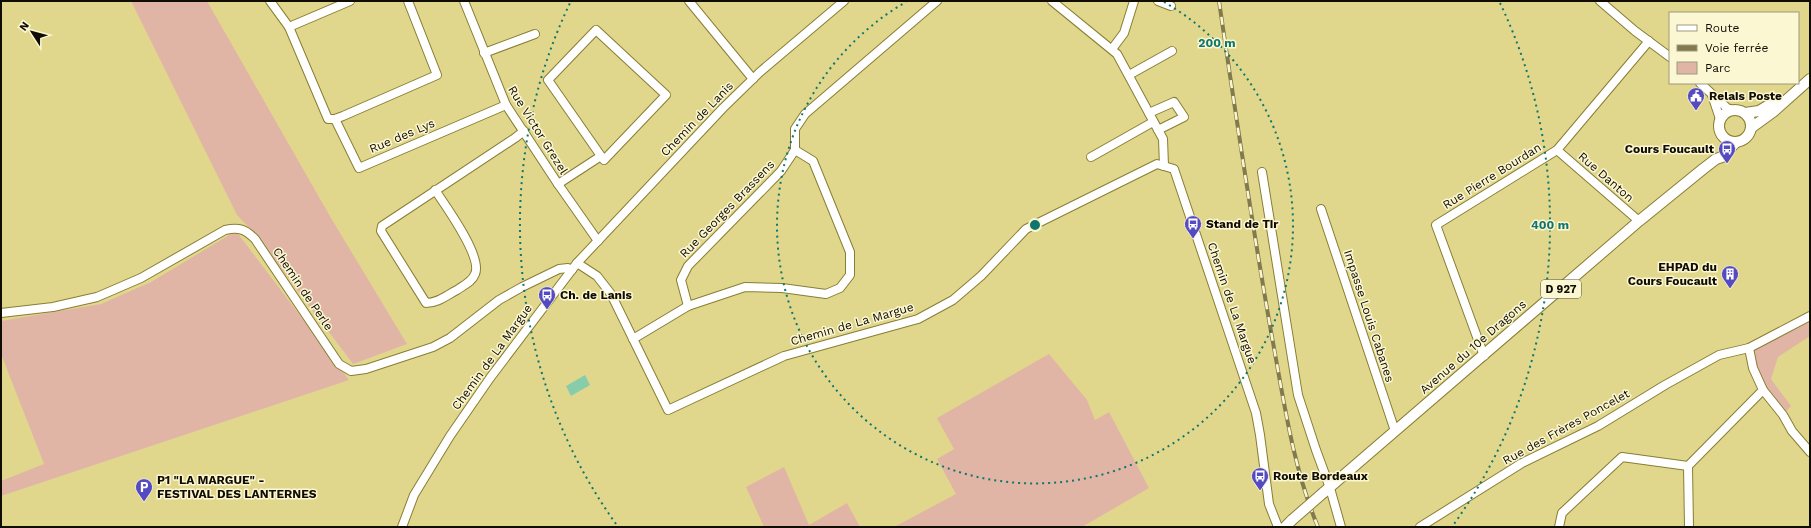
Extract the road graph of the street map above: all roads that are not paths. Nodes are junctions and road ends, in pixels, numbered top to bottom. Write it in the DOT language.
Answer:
graph roads {
  1 [pos="270,1"];
  2 [pos="350,1"];
  3 [pos="408,1"];
  4 [pos="464,1"];
  5 [pos="689,1"];
  6 [pos="844,1"];
  7 [pos="937,1"];
  8 [pos="1052,1"];
  9 [pos="1134,1"];
  10 [pos="1158,1"];
  11 [pos="1600,1"];
  12 [pos="1171,6"];
  13 [pos="289,27"];
  14 [pos="535,34"];
  15 [pos="1649,41"];
  16 [pos="1112,50"];
  17 [pos="1172,51"];
  18 [pos="484,53"];
  19 [pos="1669,56"];
  20 [pos="1129,75"];
  21 [pos="1810,78"];
  22 [pos="753,79"];
  23 [pos="1701,84"];
  24 [pos="1711,93"];
  25 [pos="506,105"];
  26 [pos="1733,110"];
  27 [pos="1149,113"];
  28 [pos="1745,113"];
  29 [pos="335,119"];
  30 [pos="1720,119"];
  31 [pos="1154,122"];
  32 [pos="1751,128"];
  33 [pos="1158,130"];
  34 [pos="524,131"];
  35 [pos="1722,135"];
  36 [pos="1736,142"];
  37 [pos="795,150"];
  38 [pos="1557,150"];
  39 [pos="601,156"];
  40 [pos="1091,157"];
  41 [pos="1716,159"];
  42 [pos="1164,166"];
  43 [pos="1262,172"];
  44 [pos="558,184"];
  45 [pos="435,190"];
  46 [pos="1321,209"];
  47 [pos="1639,221"];
  48 [pos="598,241"];
  49 [pos="578,263"];
  50 [pos="572,270"];
  51 [pos="688,306"];
  52 [pos="1,313"];
  53 [pos="1810,316"];
  54 [pos="633,339"];
  55 [pos="1749,348"];
  56 [pos="1484,356"];
  57 [pos="1763,390"];
  58 [pos="1395,431"];
  59 [pos="1810,452"];
  60 [pos="1688,466"];
  61 [pos="1327,491"];
  62 [pos="1288,524"];
  63 [pos="402,527"];
  64 [pos="1278,527"];
  65 [pos="1341,527"];
  66 [pos="1420,527"];
  67 [pos="1559,527"];
  68 [pos="1689,527"];
  1 -- 13 [label="street, Rue des Lys"];
  2 -- 13 [label="street"];
  3 -- 29 [label="street"];
  4 -- 18 [label="street, Rue Victor Grezel"];
  5 -- 22 [label="street"];
  6 -- 22 [label="street, Chemin de Lanis"];
  7 -- 37 [label="street"];
  8 -- 16 [label="street"];
  9 -- 16 [label="street"];
  10 -- 12 [label="street"];
  11 -- 15 [label="street"];
  13 -- 29 [label="street, Rue des Lys"];
  14 -- 18 [label="street"];
  15 -- 19 [label="street"];
  15 -- 38 [label="street, Rue Pierre Bourdan"];
  16 -- 20 [label="street"];
  17 -- 20 [label="street"];
  18 -- 25 [label="street, Rue Victor Grezel"];
  20 -- 27 [label="street"];
  21 -- 28 [label="main road"];
  21 -- 32 [label="main road"];
  22 -- 48 [label="street, Chemin de Lanis"];
  23 -- 24 [label="street"];
  24 -- 26 [label="street"];
  24 -- 30 [label="street"];
  25 -- 29 [label="street, Rue des Lys"];
  25 -- 34 [label="street, Rue Victor Grezel"];
  26 -- 28 [label="main road"];
  26 -- 30 [label="main road"];
  27 -- 31 [label="street"];
  27 -- 33 [label="street"];
  28 -- 32 [label="main road"];
  30 -- 35 [label="main road"];
  31 -- 33 [label="street"];
  31 -- 40 [label="street"];
  32 -- 36 [label="main road"];
  33 -- 42 [label="street"];
  34 -- 44 [label="street, Rue Victor Grezel"];
  34 -- 45 [label="street"];
  35 -- 36 [label="main road"];
  35 -- 41 [label="main road"];
  36 -- 41 [label="main road, Avenue du 10e Dragons / D 927"];
  37 -- 51 [label="street, Rue Georges Brassens"];
  37 -- 51 [label="street"];
  38 -- 47 [label="street, Rue Danton"];
  38 -- 56 [label="street, Rue Pierre Bourdan"];
  39 -- 39 [label="street"];
  39 -- 44 [label="street"];
  41 -- 47 [label="main road, Avenue du 10e Dragons / D 927"];
  42 -- 54 [label="street, Chemin de La Margue"];
  42 -- 64 [label="street, Chemin de La Margue"];
  43 -- 61 [label="street"];
  44 -- 48 [label="street, Rue Victor Grezel"];
  45 -- 45 [label="street"];
  46 -- 58 [label="street, Impasse Louis Cabanes"];
  47 -- 56 [label="main road, Avenue du 10e Dragons / D 927"];
  48 -- 49 [label="street, Chemin de Lanis"];
  49 -- 50 [label="street, Chemin de La Margue"];
  49 -- 54 [label="street, Chemin de La Margue"];
  50 -- 52 [label="street, Chemin de Perle"];
  50 -- 63 [label="street, Chemin de La Margue"];
  51 -- 54 [label="street"];
  53 -- 55 [label="street, Rue des Frères Poncelet"];
  55 -- 57 [label="street"];
  55 -- 66 [label="street, Rue des Frères Poncelet"];
  56 -- 58 [label="main road, Avenue du 10e Dragons / D 927"];
  57 -- 59 [label="street"];
  57 -- 60 [label="street"];
  58 -- 61 [label="main road, Avenue du 10e Dragons / D 927"];
  60 -- 67 [label="street"];
  60 -- 68 [label="street"];
  61 -- 62 [label="main road, Avenue du 10e Dragons / D 927, bridge"];
  61 -- 65 [label="street"];
}
